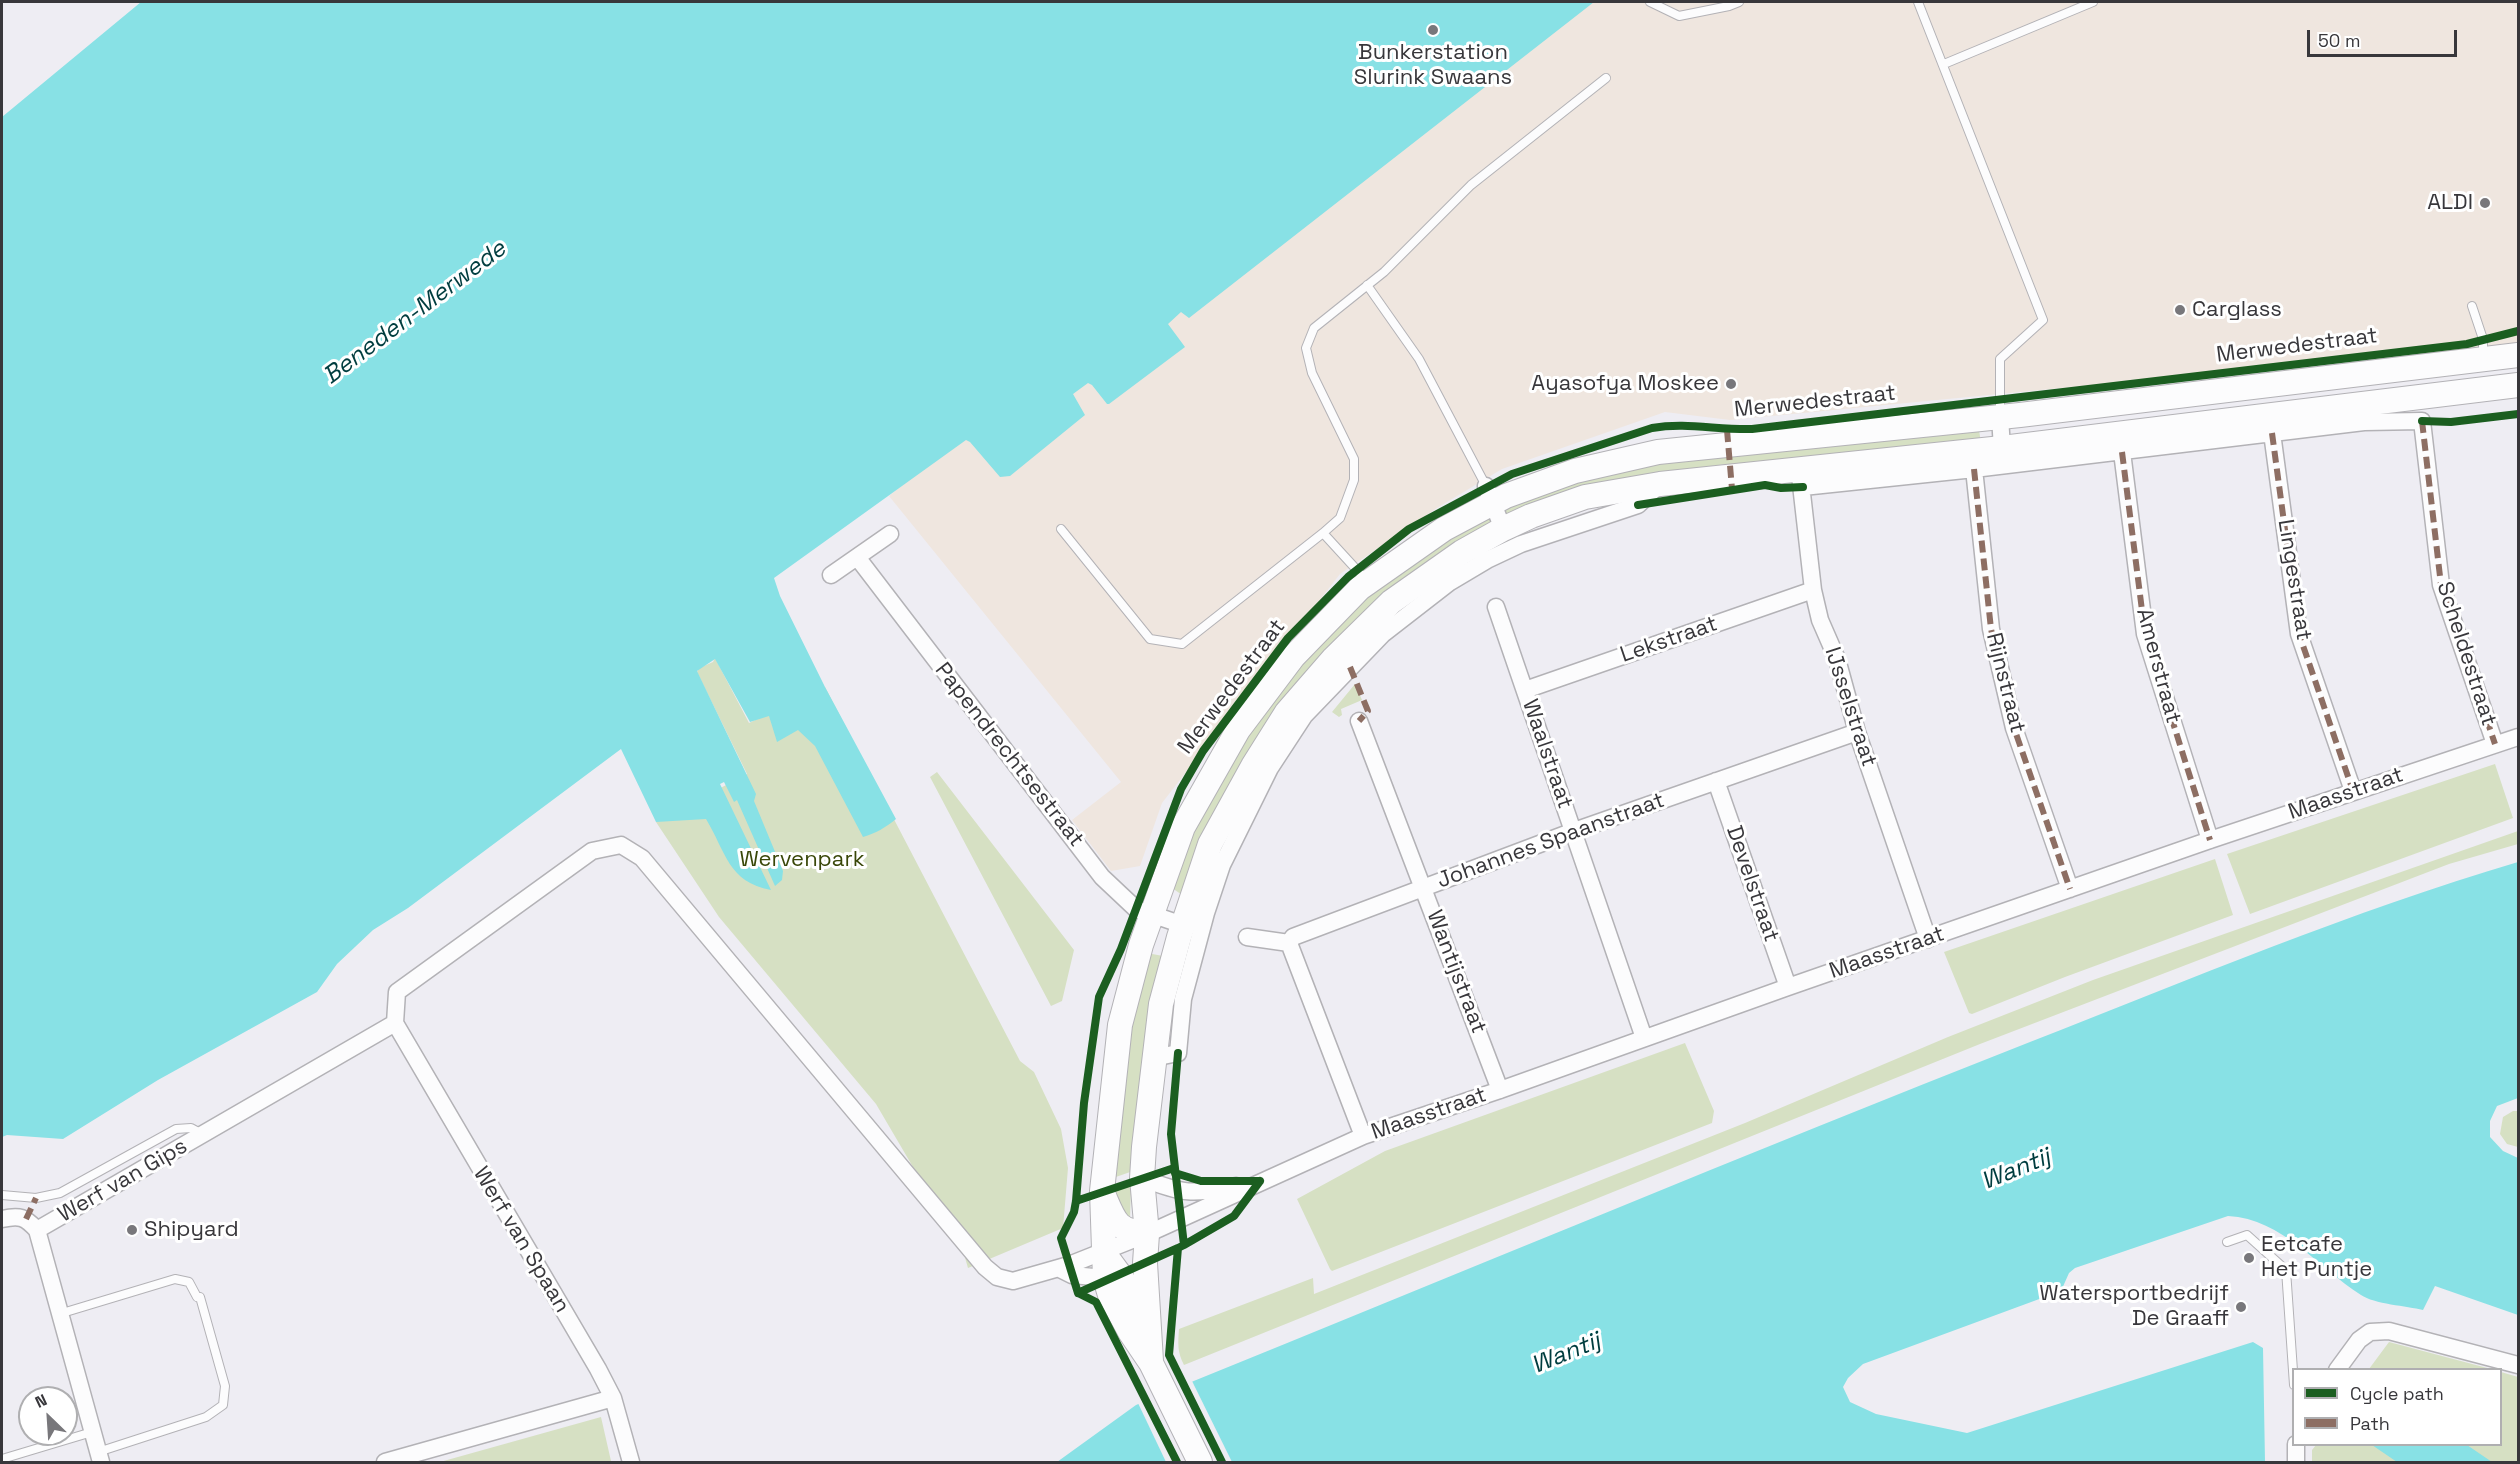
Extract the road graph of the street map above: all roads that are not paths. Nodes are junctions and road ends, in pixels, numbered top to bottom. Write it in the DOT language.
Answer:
graph roads {
  1 [pos="1650,2"];
  2 [pos="1739,2"];
  3 [pos="1918,2"];
  4 [pos="2093,2"];
  5 [pos="1944,64"];
  6 [pos="1606,78"];
  7 [pos="1367,285"];
  8 [pos="2472,306"];
  9 [pos="2518,355"];
  10 [pos="2483,358"];
  11 [pos="2518,385"];
  12 [pos="2485,389"];
  13 [pos="2389,401"];
  14 [pos="2000,417"];
  15 [pos="2364,422"];
  16 [pos="2272,434"];
  17 [pos="2002,448"];
  18 [pos="2122,452"];
  19 [pos="1974,469"];
  20 [pos="1801,478"];
  21 [pos="1660,484"];
  22 [pos="1489,495"];
  23 [pos="1061,529"];
  24 [pos="1503,529"];
  25 [pos="1323,533"];
  26 [pos="890,534"];
  27 [pos="857,557"];
  28 [pos="831,575"];
  29 [pos="1368,582"];
  30 [pos="1813,590"];
  31 [pos="1496,607"];
  32 [pos="1525,690"];
  33 [pos="1359,721"];
  34 [pos="1857,732"];
  35 [pos="2518,737"];
  36 [pos="2495,744"];
  37 [pos="1716,781"];
  38 [pos="2353,791"];
  39 [pos="1575,831"];
  40 [pos="2210,840"];
  41 [pos="1423,887"];
  42 [pos="2070,890"];
  43 [pos="1151,914"];
  44 [pos="1183,925"];
  45 [pos="1247,937"];
  46 [pos="1928,939"];
  47 [pos="1289,943"];
  48 [pos="1788,987"];
  49 [pos="395,1023"];
  50 [pos="1644,1038"];
  51 [pos="1154,1058"];
  52 [pos="1500,1090"];
  53 [pos="204,1135"];
  54 [pos="1363,1136"];
  55 [pos="1142,1178"];
  56 [pos="1260,1181"];
  57 [pos="1102,1191"];
  58 [pos="2,1195"];
  59 [pos="2,1219"];
  60 [pos="32,1225"];
  61 [pos="1147,1234"];
  62 [pos="2227,1242"];
  63 [pos="1103,1252"];
  64 [pos="1058,1268"];
  65 [pos="1105,1278"];
  66 [pos="59,1314"];
  67 [pos="1149,1328"];
  68 [pos="1151,1363"];
  69 [pos="2518,1365"];
  70 [pos="2293,1368"];
  71 [pos="2338,1368"];
  72 [pos="613,1398"];
  73 [pos="92,1432"];
  74 [pos="2296,1446"];
  75 [pos="100,1457"];
  76 [pos="2,1459"];
  77 [pos="385,1462"];
  78 [pos="631,1462"];
  79 [pos="1200,1462"];
  80 [pos="2296,1462"];
  1 -- 2 [label="lane"];
  3 -- 5 [label="lane"];
  4 -- 5 [label="lane"];
  5 -- 14 [label="lane"];
  6 -- 7 [label="lane"];
  7 -- 22 [label="lane"];
  7 -- 25 [label="lane"];
  8 -- 10 [label="lane"];
  9 -- 10 [label="main road, Merwedestraat"];
  10 -- 12 [label="street"];
  10 -- 14 [label="main road, Merwedestraat"];
  11 -- 12 [label="main road"];
  12 -- 13 [label="main road"];
  13 -- 15 [label="street"];
  13 -- 17 [label="main road"];
  14 -- 17 [label="street"];
  14 -- 22 [label="main road, Merwedestraat"];
  15 -- 16 [label="street"];
  15 -- 36 [label="street, Scheldestraat"];
  16 -- 18 [label="street"];
  16 -- 38 [label="street, Lingestraat"];
  17 -- 20 [label="main road"];
  18 -- 19 [label="street"];
  18 -- 40 [label="street, Amerstraat"];
  19 -- 20 [label="street"];
  19 -- 42 [label="street, Rijnstraat"];
  20 -- 21 [label="main road"];
  20 -- 30 [label="street, IJsselstraat"];
  21 -- 24 [label="main road"];
  21 -- 51 [label="street"];
  22 -- 24 [label="street"];
  22 -- 29 [label="main road, Merwedestraat"];
  23 -- 25 [label="lane"];
  24 -- 44 [label="main road"];
  25 -- 29 [label="lane"];
  26 -- 27 [label="street"];
  27 -- 28 [label="street"];
  27 -- 43 [label="street, Papendrechtsestraat"];
  29 -- 43 [label="main road, Merwedestraat"];
  30 -- 32 [label="street, Lekstraat"];
  30 -- 34 [label="street, IJsselstraat"];
  31 -- 32 [label="street, Waalstraat"];
  32 -- 39 [label="street, Waalstraat"];
  33 -- 41 [label="street, Wantijstraat"];
  34 -- 37 [label="street, Johannes Spaanstraat"];
  34 -- 46 [label="street, IJsselstraat"];
  35 -- 36 [label="street, Maasstraat"];
  36 -- 38 [label="street, Maasstraat"];
  37 -- 39 [label="street, Johannes Spaanstraat"];
  37 -- 48 [label="street, Develstraat"];
  38 -- 40 [label="street, Maasstraat"];
  39 -- 41 [label="street, Johannes Spaanstraat"];
  39 -- 50 [label="street, Waalstraat"];
  40 -- 42 [label="street, Maasstraat"];
  41 -- 47 [label="street, Johannes Spaanstraat"];
  41 -- 52 [label="street, Wantijstraat"];
  42 -- 46 [label="street, Maasstraat"];
  43 -- 44 [label="street, Papendrechtsestraat"];
  43 -- 57 [label="main road, Merwedestraat"];
  44 -- 51 [label="main road"];
  45 -- 47 [label="street"];
  46 -- 48 [label="street, Maasstraat"];
  47 -- 54 [label="street"];
  48 -- 50 [label="street, Maasstraat"];
  49 -- 53 [label="street"];
  49 -- 64 [label="street, Maasstraat"];
  49 -- 72 [label="street, Werf van Spaan"];
  50 -- 52 [label="street, Maasstraat"];
  51 -- 55 [label="main road"];
  52 -- 54 [label="street, Maasstraat"];
  53 -- 58 [label="lane, Werf van Gips"];
  53 -- 60 [label="street, Werf van Gips"];
  54 -- 56 [label="street, Maasstraat"];
  55 -- 56 [label="street, Maasstraat"];
  55 -- 61 [label="main road"];
  56 -- 61 [label="street, Maasstraat"];
  57 -- 61 [label="main road"];
  57 -- 63 [label="main road, Merwedestraat"];
  59 -- 60 [label="street, Werf van Gips"];
  60 -- 66 [label="street"];
  61 -- 63 [label="street, Maasstraat"];
  61 -- 67 [label="main road"];
  62 -- 70 [label="lane"];
  63 -- 64 [label="street, Maasstraat"];
  63 -- 65 [label="main road, Merwedestraat"];
  63 -- 67 [label="main road"];
  64 -- 65 [label="street"];
  65 -- 68 [label="main road, Merwedestraat"];
  66 -- 73 [label="street"];
  66 -- 75 [label="lane"];
  67 -- 68 [label="main road"];
  68 -- 79 [label="main road, Merwedestraat"];
  69 -- 71 [label="street"];
  72 -- 77 [label="street"];
  72 -- 78 [label="street, Werf van Spaan"];
  73 -- 75 [label="street"];
  73 -- 76 [label="lane"];
  74 -- 80 [label="street"];
}
